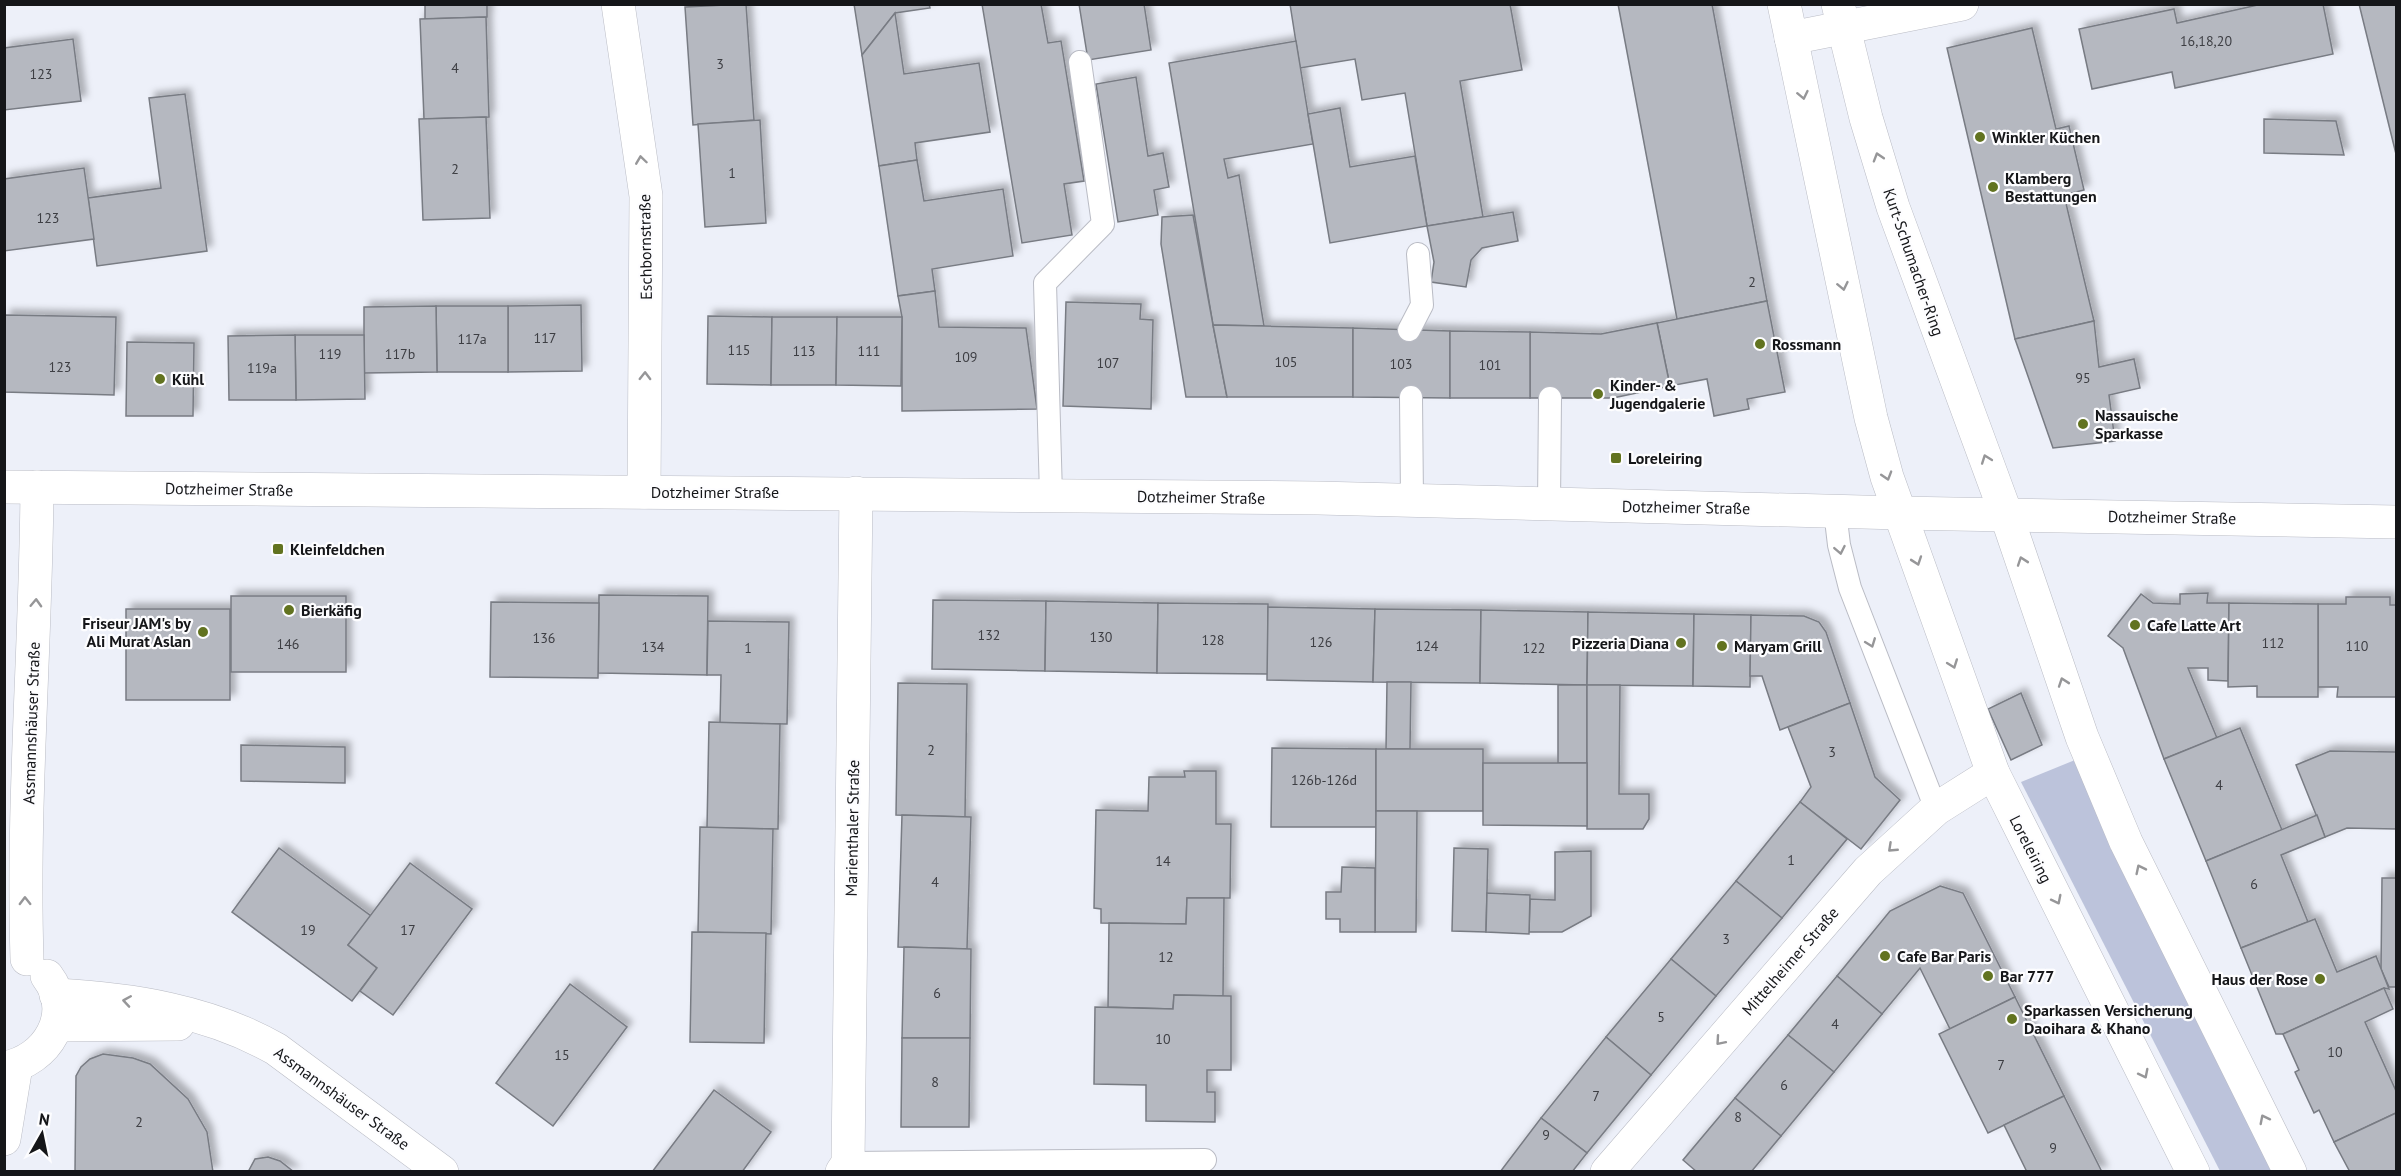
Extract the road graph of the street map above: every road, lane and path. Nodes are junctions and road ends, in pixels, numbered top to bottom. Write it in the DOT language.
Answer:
graph roads {
  1 [pos="618,4"];
  2 [pos="1784,4"];
  3 [pos="1962,4"];
  4 [pos="1841,16"];
  5 [pos="1791,38"];
  6 [pos="1080,62"];
  7 [pos="1418,254"];
  8 [pos="1409,330"];
  9 [pos="1411,397"];
  10 [pos="1550,398"];
  11 [pos="4,487"];
  12 [pos="37,487"];
  13 [pos="644,492"];
  14 [pos="856,493"];
  15 [pos="1051,495"];
  16 [pos="1412,500"];
  17 [pos="1549,504"];
  18 [pos="1835,511"];
  19 [pos="1900,513"];
  20 [pos="2006,514"];
  21 [pos="2397,522"];
  22 [pos="1993,773"];
  23 [pos="1936,809"];
  24 [pos="16,956"];
  25 [pos="56,1010"];
  26 [pos="10,1067"];
  27 [pos="4,1139"];
  28 [pos="1205,1160"];
  29 [pos="845,1167"];
  30 [pos="442,1172"];
  31 [pos="1607,1172"];
  32 [pos="2193,1172"];
  33 [pos="2290,1172"];
  13 -- 1 [label="main road, Eschbornstraße, one-way"];
  2 -- 5 [label="main road"];
  3 -- 4 [label="main road"];
  4 -- 5 [label="main road"];
  20 -- 4 [label="main road, Kurt-Schumacher-Ring, one-way"];
  5 -- 19 [label="main road, one-way"];
  6 -- 15 [label="lane"];
  7 -- 8 [label="lane"];
  9 -- 16 [label="lane"];
  10 -- 17 [label="lane"];
  11 -- 12 [label="main road, Dotzheimer Straße"];
  12 -- 13 [label="main road, Dotzheimer Straße"];
  24 -- 12 [label="main road, Assmannshäuser Straße, one-way"];
  13 -- 14 [label="main road, Dotzheimer Straße"];
  14 -- 15 [label="main road, Dotzheimer Straße"];
  14 -- 29 [label="main road, Marienthaler Straße"];
  15 -- 16 [label="main road, Dotzheimer Straße"];
  16 -- 17 [label="main road, Dotzheimer Straße"];
  17 -- 18 [label="main road, Dotzheimer Straße"];
  18 -- 19 [label="main road, Dotzheimer Straße"];
  18 -- 23 [label="lane, one-way"];
  19 -- 20 [label="main road, Dotzheimer Straße"];
  19 -- 22 [label="main road, Loreleiring, one-way"];
  20 -- 21 [label="main road, Dotzheimer Straße"];
  33 -- 20 [label="main road, one-way"];
  22 -- 23 [label="main road, Mittelheimer Straße"];
  22 -- 32 [label="main road, Loreleiring, one-way"];
  23 -- 31 [label="main road, Mittelheimer Straße, one-way"];
  24 -- 25 [label="main road, Assmannshäuser Straße"];
  25 -- 26 [label="main road"];
  25 -- 30 [label="main road, Assmannshäuser Straße"];
  26 -- 27 [label="main road"];
  28 -- 29 [label="lane, Marienthaler Straße"];
}
